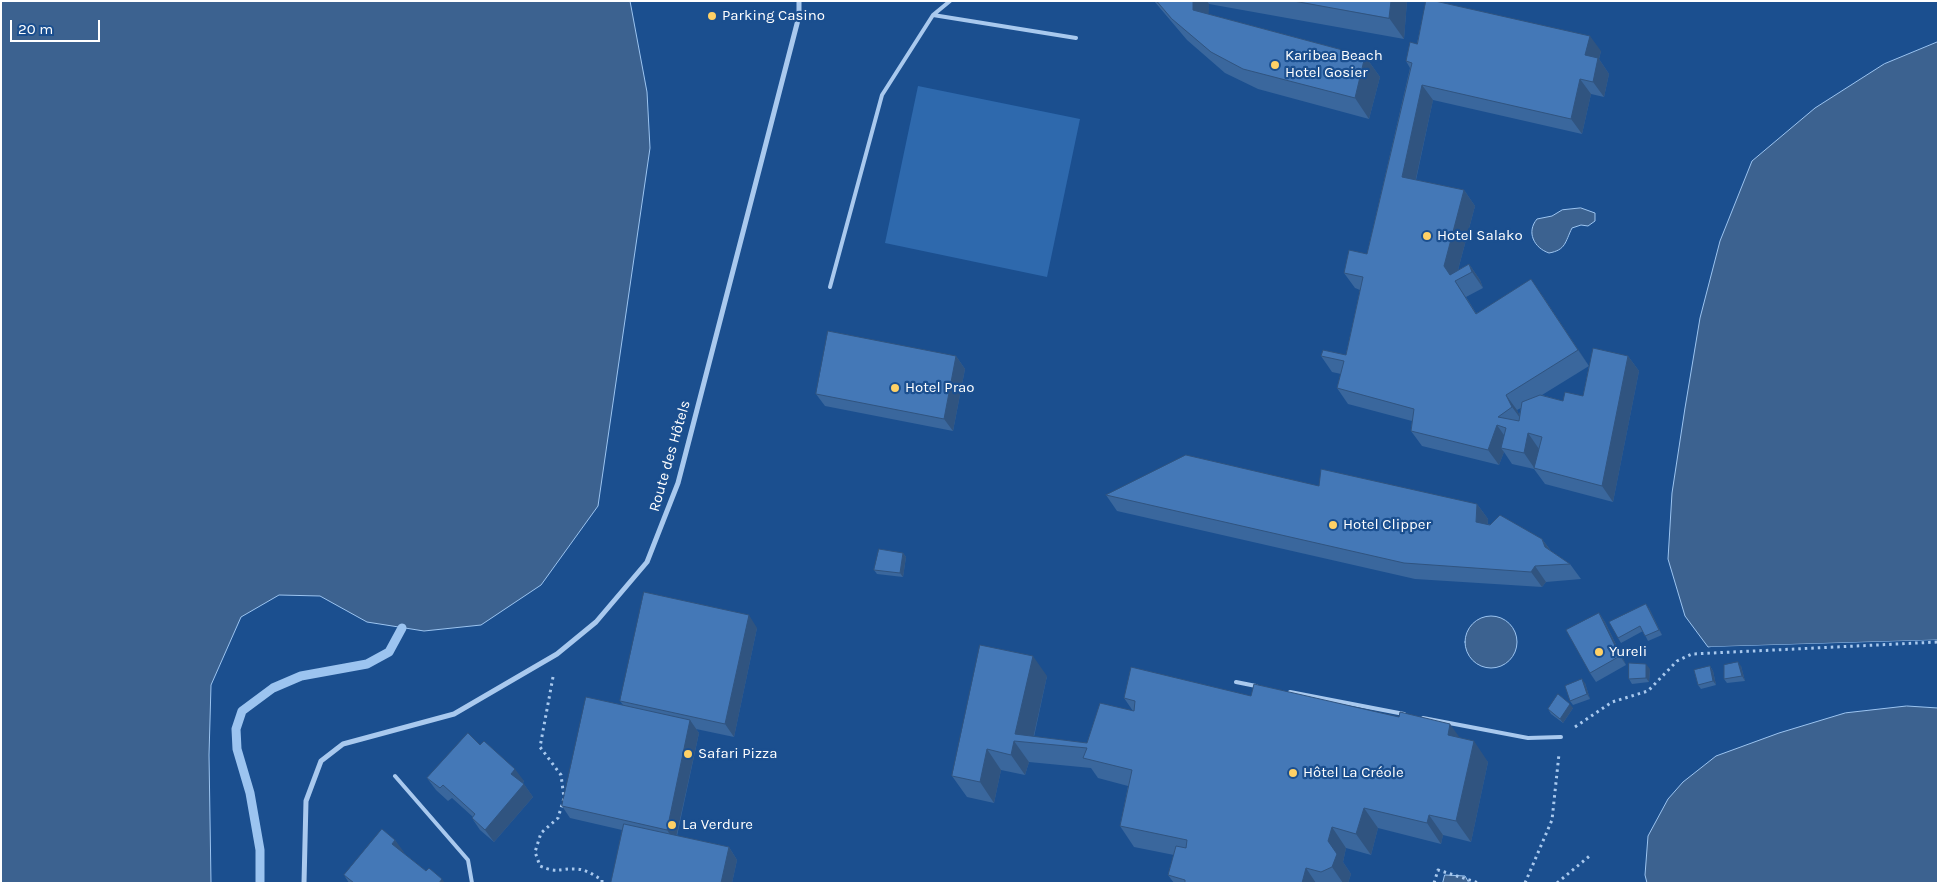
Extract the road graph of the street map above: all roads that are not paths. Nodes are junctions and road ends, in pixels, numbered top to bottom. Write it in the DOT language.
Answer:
graph roads {
  1 [pos="799,1"];
  2 [pos="950,1"];
  3 [pos="934,15"];
  4 [pos="1076,38"];
  5 [pos="830,287"];
  6 [pos="1236,682"];
  7 [pos="1265,688"];
  8 [pos="1284,691"];
  9 [pos="1407,715"];
  10 [pos="1417,717"];
  11 [pos="1561,737"];
  12 [pos="395,776"];
  13 [pos="304,883"];
  14 [pos="472,883"];
  1 -- 13 [label="street, Route des Hôtels"];
  2 -- 3 [label="lane"];
  3 -- 4 [label="lane"];
  3 -- 5 [label="lane"];
  6 -- 7 [label="lane"];
  8 -- 9 [label="lane"];
  10 -- 11 [label="lane"];
  12 -- 14 [label="lane"];
}
